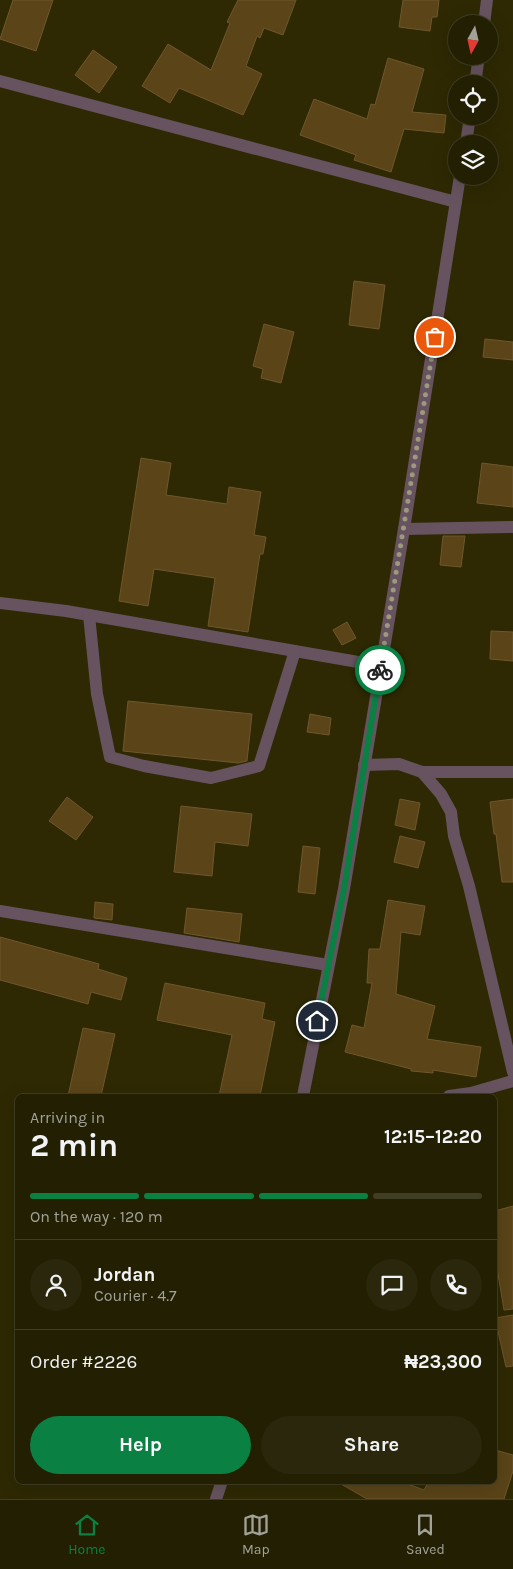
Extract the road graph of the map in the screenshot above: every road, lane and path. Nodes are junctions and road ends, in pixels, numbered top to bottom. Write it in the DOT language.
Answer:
graph roads {
  1 [pos="487,0"];
  2 [pos="485,15"];
  3 [pos="0,81"];
  4 [pos="459,185"];
  5 [pos="456,202"];
  6 [pos="513,528"];
  7 [pos="404,529"];
  8 [pos="0,603"];
  9 [pos="89,615"];
  10 [pos="295,651"];
  11 [pos="381,666"];
  12 [pos="364,765"];
  13 [pos="422,772"];
  14 [pos="513,772"];
  15 [pos="0,912"];
  16 [pos="328,965"];
  17 [pos="513,1072"];
  18 [pos="513,1081"];
  19 [pos="303,1094"];
  20 [pos="464,1094"];
  21 [pos="221,1484"];
  22 [pos="216,1499"];
  1 -- 2 [label="street"];
  3 -- 5 [label="street"];
  4 -- 5 [label="street"];
  5 -- 7 [label="street"];
  6 -- 7 [label="street"];
  7 -- 11 [label="street"];
  8 -- 9 [label="street"];
  9 -- 10 [label="street"];
  9 -- 10 [label="street"];
  10 -- 11 [label="street"];
  11 -- 12 [label="street"];
  12 -- 13 [label="street"];
  12 -- 16 [label="street"];
  13 -- 14 [label="street"];
  13 -- 17 [label="street"];
  15 -- 16 [label="street"];
  16 -- 19 [label="street"];
  18 -- 20 [label="street"];
  21 -- 22 [label="street"];
}
